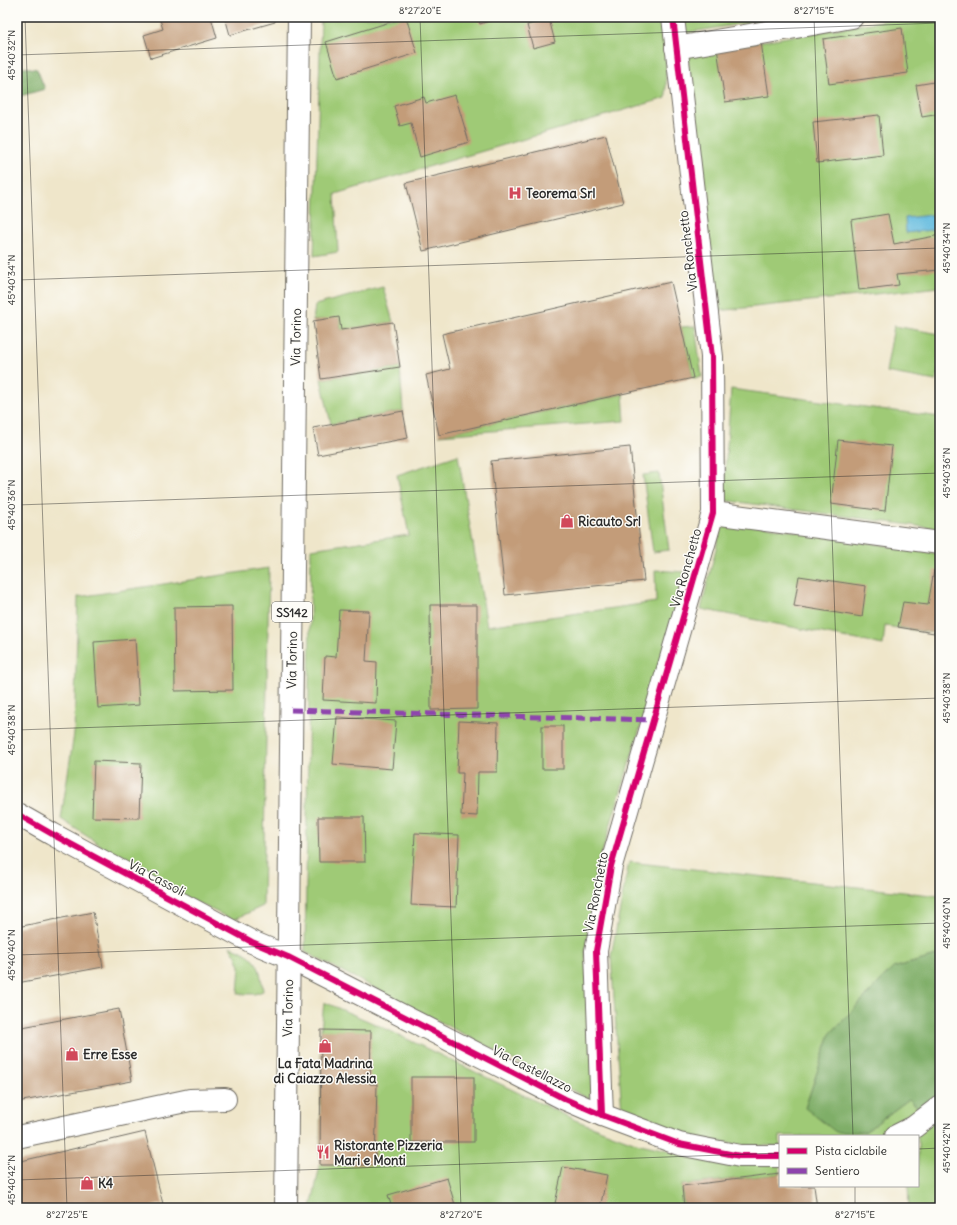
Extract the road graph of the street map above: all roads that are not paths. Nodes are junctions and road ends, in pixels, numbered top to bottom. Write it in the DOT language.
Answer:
graph roads {
  1 [pos="299,17"];
  2 [pos="673,17"];
  3 [pos="852,17"];
  4 [pos="676,48"];
  5 [pos="713,512"];
  6 [pos="940,543"];
  7 [pos="17,814"];
  8 [pos="288,957"];
  9 [pos="225,1099"];
  10 [pos="940,1107"];
  11 [pos="602,1115"];
  12 [pos="898,1135"];
  13 [pos="17,1137"];
  14 [pos="779,1156"];
  15 [pos="286,1208"];
  1 -- 8 [label="street, Via Torino / SS142"];
  2 -- 4 [label="street, Via Ronchetto"];
  3 -- 4 [label="street"];
  4 -- 5 [label="street, Via Ronchetto"];
  5 -- 6 [label="street"];
  5 -- 11 [label="street, Via Ronchetto"];
  7 -- 8 [label="street, Via Cassoli"];
  8 -- 11 [label="street, Via Castellazzo"];
  8 -- 15 [label="street, Via Torino / SS142"];
  9 -- 13 [label="street"];
  10 -- 12 [label="street"];
  11 -- 14 [label="street, Via Castellazzo"];
}
